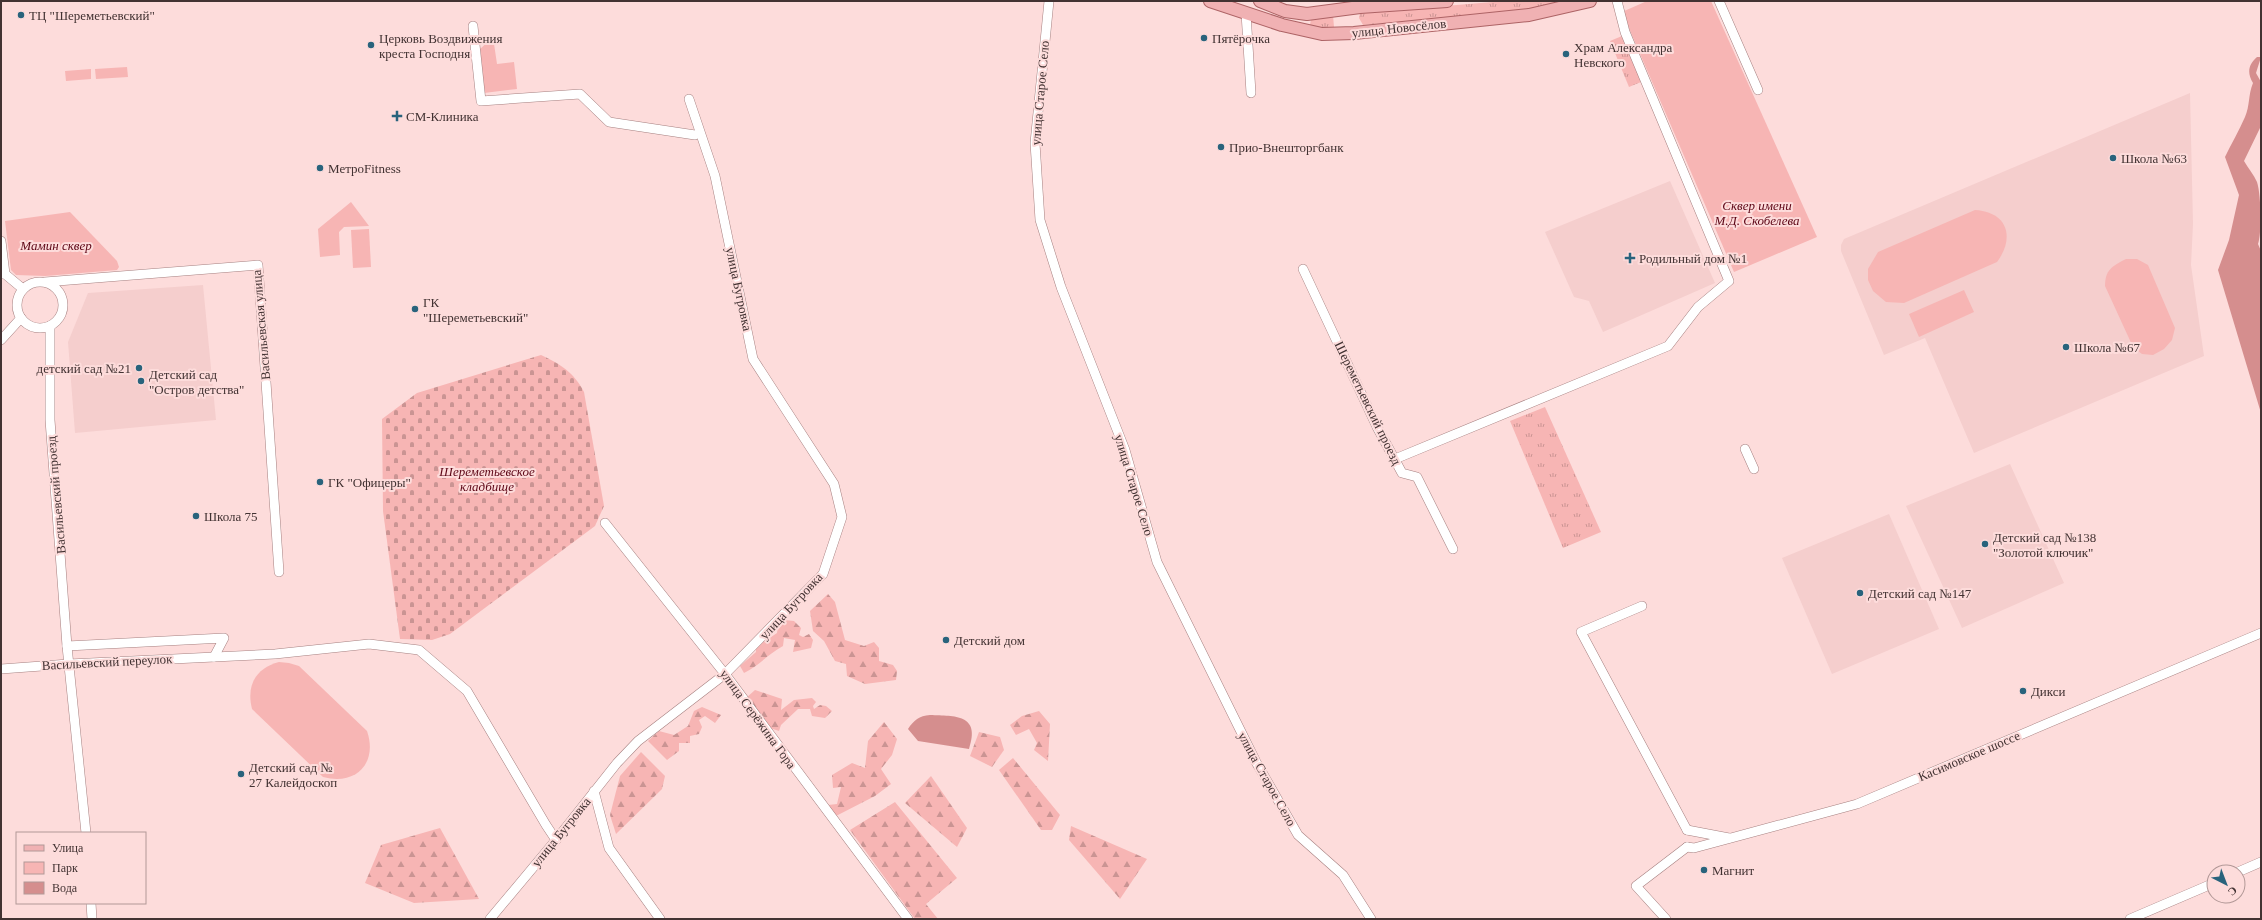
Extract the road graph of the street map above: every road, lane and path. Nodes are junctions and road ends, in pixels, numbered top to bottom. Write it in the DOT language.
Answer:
graph roads {
  1 [pos="1049,1"];
  2 [pos="1210,1"];
  3 [pos="1260,1"];
  4 [pos="1447,1"];
  5 [pos="1590,1"];
  6 [pos="1617,1"];
  7 [pos="1719,1"];
  8 [pos="1246,13"];
  9 [pos="473,26"];
  10 [pos="1758,90"];
  11 [pos="1251,93"];
  12 [pos="689,98"];
  13 [pos="695,135"];
  14 [pos="1,241"];
  15 [pos="1303,269"];
  16 [pos="3,274"];
  17 [pos="45,282"];
  18 [pos="23,289"];
  19 [pos="21,318"];
  20 [pos="50,326"];
  21 [pos="1,340"];
  22 [pos="1745,449"];
  23 [pos="1395,459"];
  24 [pos="1754,470"];
  25 [pos="605,523"];
  26 [pos="1453,549"];
  27 [pos="278,572"];
  28 [pos="1642,606"];
  29 [pos="2261,633"];
  30 [pos="67,646"];
  31 [pos="214,657"];
  32 [pos="69,664"];
  33 [pos="1,669"];
  34 [pos="725,674"];
  35 [pos="594,791"];
  36 [pos="1687,830"];
  37 [pos="86,832"];
  38 [pos="1730,838"];
  39 [pos="556,840"];
  40 [pos="1687,847"];
  41 [pos="2261,862"];
  42 [pos="2246,869"];
  43 [pos="2206,886"];
  44 [pos="91,904"];
  45 [pos="92,919"];
  46 [pos="490,919"];
  47 [pos="660,919"];
  48 [pos="908,919"];
  49 [pos="1372,919"];
  50 [pos="1666,919"];
  51 [pos="2130,919"];
  1 -- 49 [label="street, улица Старое Село"];
  2 -- 8 [label="main road, улица Новосёлов"];
  3 -- 4 [label="main road, улица Новосёлов"];
  5 -- 8 [label="main road, улица Новосёлов"];
  6 -- 23 [label="street"];
  7 -- 10 [label="street"];
  8 -- 11 [label="street"];
  9 -- 13 [label="street"];
  12 -- 34 [label="street, улица Бугровка"];
  14 -- 16 [label="street"];
  15 -- 23 [label="street, Шереметьевский проезд"];
  16 -- 18 [label="street"];
  17 -- 18 [label="street"];
  17 -- 20 [label="street"];
  17 -- 27 [label="street, Васильевская улица"];
  18 -- 19 [label="street"];
  19 -- 20 [label="street"];
  19 -- 21 [label="street"];
  20 -- 30 [label="street, Васильевский проезд"];
  22 -- 24 [label="street"];
  23 -- 26 [label="street, Шереметьевский проезд"];
  25 -- 34 [label="street, улица Серёжина Гора"];
  28 -- 36 [label="street"];
  29 -- 38 [label="street, Касимовское шоссе"];
  30 -- 31 [label="street"];
  30 -- 32 [label="street, Васильевский проезд"];
  31 -- 32 [label="street, Васильевский переулок"];
  31 -- 39 [label="street, Васильевский переулок"];
  32 -- 33 [label="street, Васильевский переулок"];
  32 -- 37 [label="street, Васильевский проезд"];
  34 -- 35 [label="street, улица Бугровка"];
  34 -- 48 [label="street, улица Серёжина Гора"];
  35 -- 39 [label="street, улица Бугровка"];
  35 -- 47 [label="street"];
  36 -- 38 [label="street"];
  36 -- 40 [label="street"];
  38 -- 40 [label="street, Касимовское шоссе"];
  39 -- 46 [label="street, улица Бугровка"];
  40 -- 50 [label="street"];
  41 -- 42 [label="street"];
  43 -- 51 [label="street"];
  44 -- 45 [label="street"];
}
